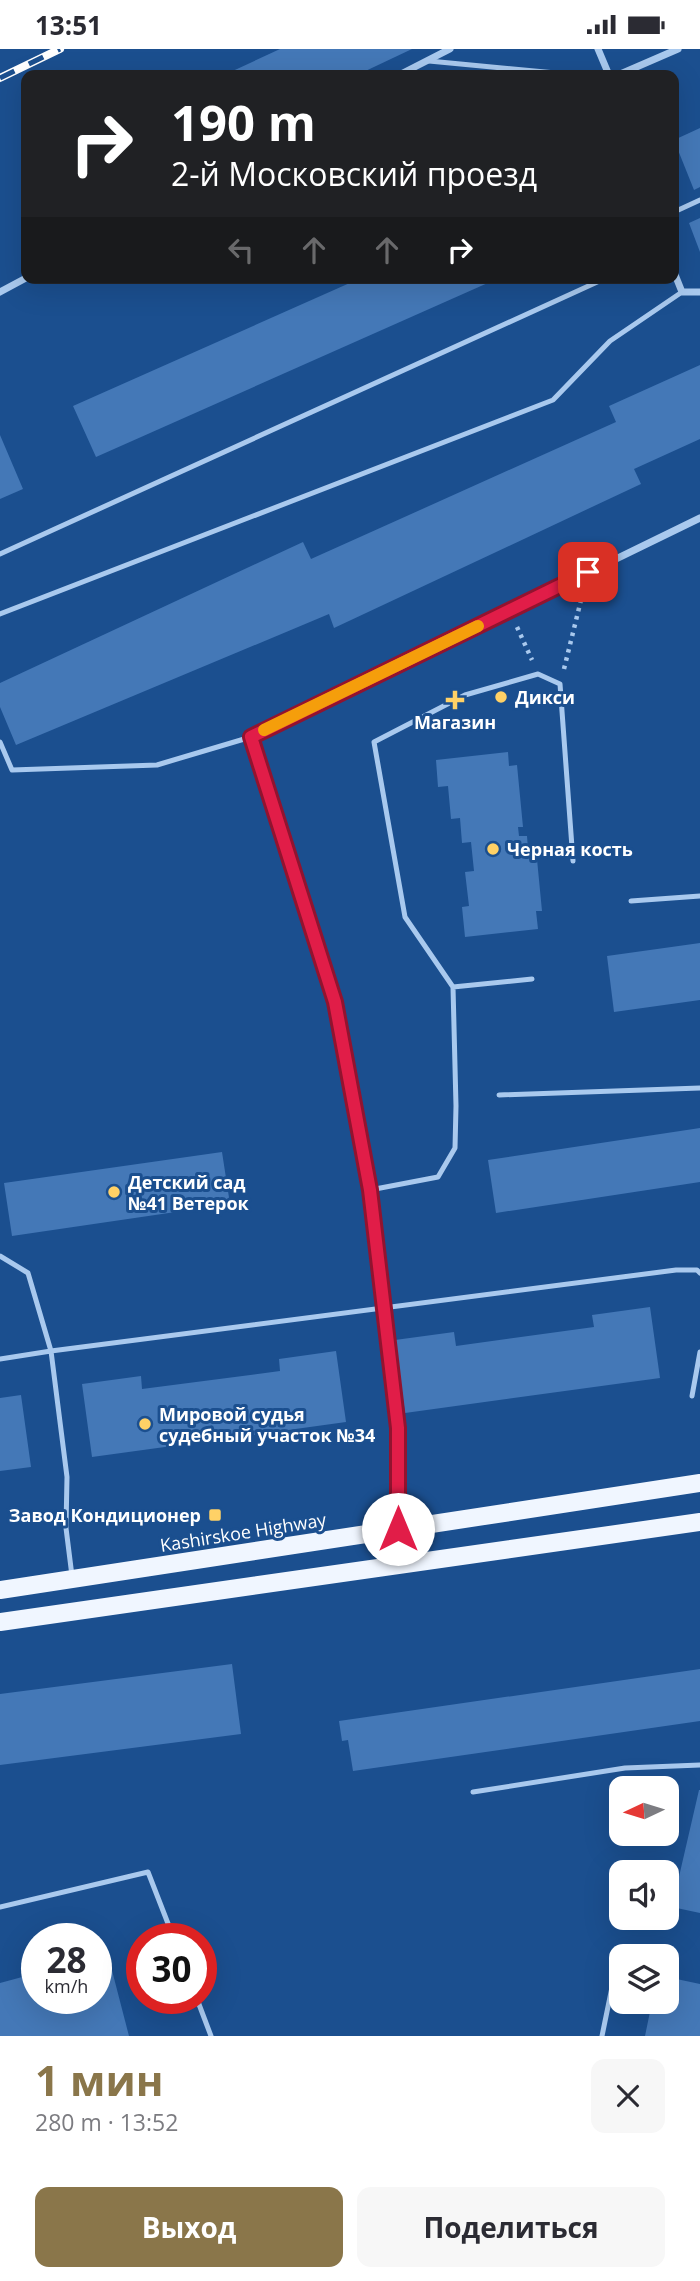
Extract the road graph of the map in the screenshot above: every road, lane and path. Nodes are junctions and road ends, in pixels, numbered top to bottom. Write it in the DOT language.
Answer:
graph roads {
  1 [pos="450,49"];
  2 [pos="598,49"];
  3 [pos="678,49"];
  4 [pos="426,61"];
  5 [pos="409,70"];
  6 [pos="523,70"];
  7 [pos="607,70"];
  8 [pos="630,70"];
  9 [pos="700,200"];
  10 [pos="679,210"];
  11 [pos="21,281"];
  12 [pos="593,284"];
  13 [pos="679,284"];
  14 [pos="0,292"];
  15 [pos="682,292"];
  16 [pos="700,292"];
  17 [pos="700,518"];
  18 [pos="0,554"];
  19 [pos="588,572"];
  20 [pos="510,610"];
  21 [pos="0,614"];
  22 [pos="538,674"];
  23 [pos="560,684"];
  24 [pos="251,737"];
  25 [pos="0,742"];
  26 [pos="573,861"];
  27 [pos="700,896"];
  28 [pos="631,901"];
  29 [pos="532,979"];
  30 [pos="453,987"];
  31 [pos="700,1088"];
  32 [pos="499,1095"];
  33 [pos="370,1190"];
  34 [pos="0,1256"];
  35 [pos="700,1273"];
  36 [pos="385,1309"];
  37 [pos="51,1351"];
  38 [pos="700,1352"];
  39 [pos="0,1359"];
  40 [pos="692,1396"];
  41 [pos="700,1483"];
  42 [pos="700,1522"];
  43 [pos="398,1529"];
  44 [pos="72,1579"];
  45 [pos="0,1590"];
  46 [pos="0,1622"];
  47 [pos="700,1765"];
  48 [pos="473,1792"];
  49 [pos="0,1907"];
  50 [pos="168,1923"];
  51 [pos="609,2004"];
  52 [pos="203,2014"];
  53 [pos="211,2036"];
  54 [pos="602,2036"];
  1 -- 4 [label="street"];
  2 -- 7 [label="street"];
  3 -- 8 [label="street"];
  4 -- 5 [label="street"];
  4 -- 6 [label="lane"];
  9 -- 10 [label="lane"];
  11 -- 14 [label="street"];
  12 -- 18 [label="lane"];
  13 -- 15 [label="street"];
  15 -- 16 [label="street"];
  15 -- 21 [label="lane"];
  17 -- 19 [label="street"];
  19 -- 20 [label="street"];
  19 -- 23 [label="path"];
  20 -- 22 [label="path"];
  20 -- 24 [label="street"];
  22 -- 23 [label="lane"];
  22 -- 30 [label="lane"];
  23 -- 26 [label="lane"];
  24 -- 25 [label="lane"];
  24 -- 33 [label="street"];
  27 -- 28 [label="lane"];
  29 -- 30 [label="lane"];
  30 -- 33 [label="lane"];
  31 -- 32 [label="lane"];
  33 -- 36 [label="street"];
  34 -- 37 [label="lane"];
  35 -- 36 [label="lane"];
  36 -- 37 [label="lane"];
  36 -- 43 [label="street"];
  37 -- 39 [label="lane"];
  37 -- 44 [label="lane"];
  38 -- 40 [label="lane"];
  41 -- 43 [label="main road, Kashirskoe Highway"];
  42 -- 46 [label="main road"];
  43 -- 44 [label="main road, Kashirskoe Highway"];
  44 -- 45 [label="main road, Kashirskoe Highway"];
  47 -- 48 [label="lane"];
  49 -- 50 [label="lane"];
  51 -- 54 [label="lane"];
  52 -- 53 [label="lane"];
}
